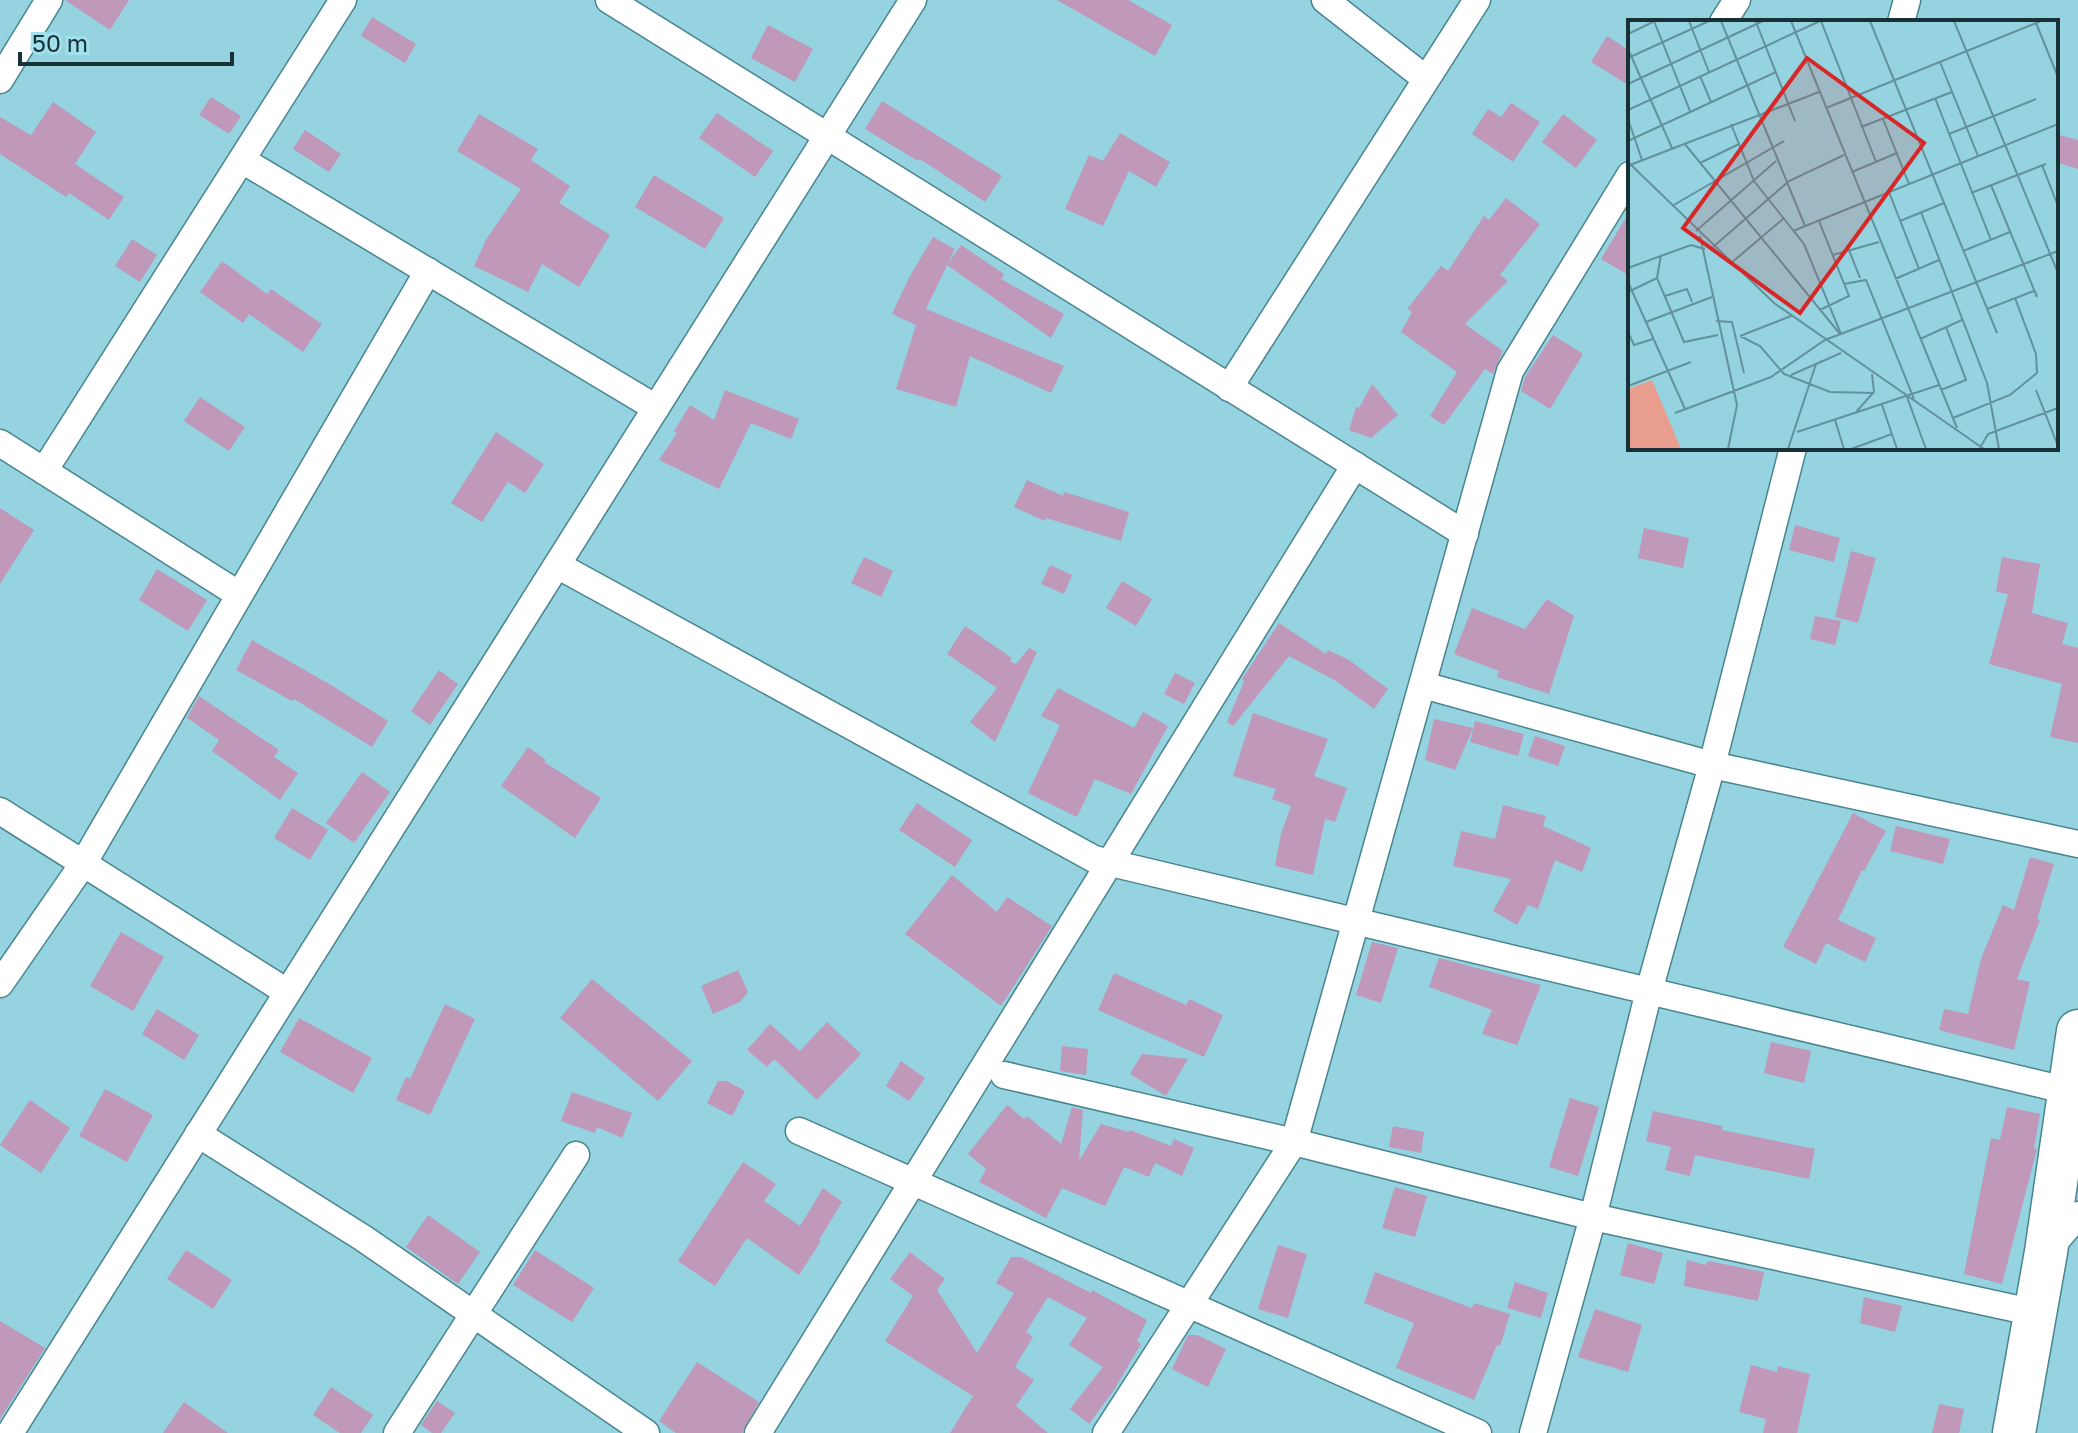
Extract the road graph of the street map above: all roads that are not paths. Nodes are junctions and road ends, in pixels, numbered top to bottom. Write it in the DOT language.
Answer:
graph roads {
  1 [pos="49,0"];
  2 [pos="343,0"];
  3 [pos="609,0"];
  4 [pos="913,0"];
  5 [pos="1325,0"];
  6 [pos="1477,0"];
  7 [pos="1737,0"];
  8 [pos="1907,0"];
  9 [pos="1724,20"];
  10 [pos="1902,20"];
  11 [pos="1426,79"];
  12 [pos="0,80"];
  13 [pos="827,136"];
  14 [pos="242,160"];
  15 [pos="1628,178"];
  16 [pos="428,271"];
  17 [pos="1229,388"];
  18 [pos="656,408"];
  19 [pos="0,443"];
  20 [pos="1792,450"];
  21 [pos="1355,465"];
  22 [pos="44,471"];
  23 [pos="1465,534"];
  24 [pos="557,565"];
  25 [pos="238,594"];
  26 [pos="1423,685"];
  27 [pos="1712,765"];
  28 [pos="0,811"];
  29 [pos="2078,844"];
  30 [pos="1111,862"];
  31 [pos="83,864"];
  32 [pos="1357,921"];
  33 [pos="0,984"];
  34 [pos="1649,991"];
  35 [pos="287,992"];
  36 [pos="2078,1031"];
  37 [pos="1004,1075"];
  38 [pos="2071,1105"];
  39 [pos="799,1131"];
  40 [pos="198,1134"];
  41 [pos="1294,1142"];
  42 [pos="576,1155"];
  43 [pos="913,1182"];
  44 [pos="2078,1215"];
  45 [pos="1593,1217"];
  46 [pos="2046,1252"];
  47 [pos="1190,1304"];
  48 [pos="2036,1313"];
  49 [pos="475,1315"];
  50 [pos="10,1433"];
  51 [pos="397,1433"];
  52 [pos="646,1433"];
  53 [pos="758,1433"];
  54 [pos="1106,1433"];
  55 [pos="1478,1433"];
  56 [pos="1533,1433"];
  57 [pos="2014,1433"];
  1 -- 12 [label="street"];
  2 -- 14 [label="street"];
  3 -- 13 [label="street"];
  4 -- 13 [label="street"];
  5 -- 11 [label="street"];
  6 -- 11 [label="street"];
  7 -- 9 [label="street"];
  8 -- 10 [label="street"];
  11 -- 17 [label="street"];
  13 -- 17 [label="street"];
  13 -- 18 [label="street"];
  14 -- 16 [label="street"];
  14 -- 22 [label="street"];
  15 -- 23 [label="street"];
  16 -- 18 [label="street"];
  16 -- 25 [label="street"];
  17 -- 21 [label="street"];
  18 -- 24 [label="street"];
  19 -- 22 [label="street"];
  20 -- 27 [label="street"];
  21 -- 23 [label="street"];
  21 -- 30 [label="street"];
  22 -- 25 [label="street"];
  23 -- 26 [label="street"];
  24 -- 30 [label="street"];
  24 -- 35 [label="street"];
  25 -- 31 [label="street"];
  26 -- 27 [label="street"];
  26 -- 32 [label="street"];
  27 -- 29 [label="street"];
  27 -- 34 [label="street"];
  28 -- 31 [label="street"];
  30 -- 32 [label="street"];
  30 -- 43 [label="street"];
  31 -- 33 [label="street"];
  31 -- 35 [label="street"];
  32 -- 34 [label="street"];
  32 -- 41 [label="street"];
  34 -- 38 [label="street"];
  34 -- 45 [label="street"];
  35 -- 40 [label="street"];
  36 -- 38 [label="main road"];
  37 -- 41 [label="street"];
  38 -- 46 [label="main road"];
  39 -- 43 [label="street"];
  40 -- 49 [label="street"];
  40 -- 50 [label="street"];
  41 -- 45 [label="street"];
  41 -- 47 [label="street"];
  42 -- 49 [label="street"];
  43 -- 47 [label="street"];
  43 -- 53 [label="street"];
  44 -- 46 [label="street"];
  45 -- 48 [label="street"];
  45 -- 56 [label="street"];
  46 -- 48 [label="main road"];
  47 -- 54 [label="street"];
  47 -- 55 [label="street"];
  48 -- 57 [label="main road"];
  49 -- 51 [label="street"];
  49 -- 52 [label="street"];
}
